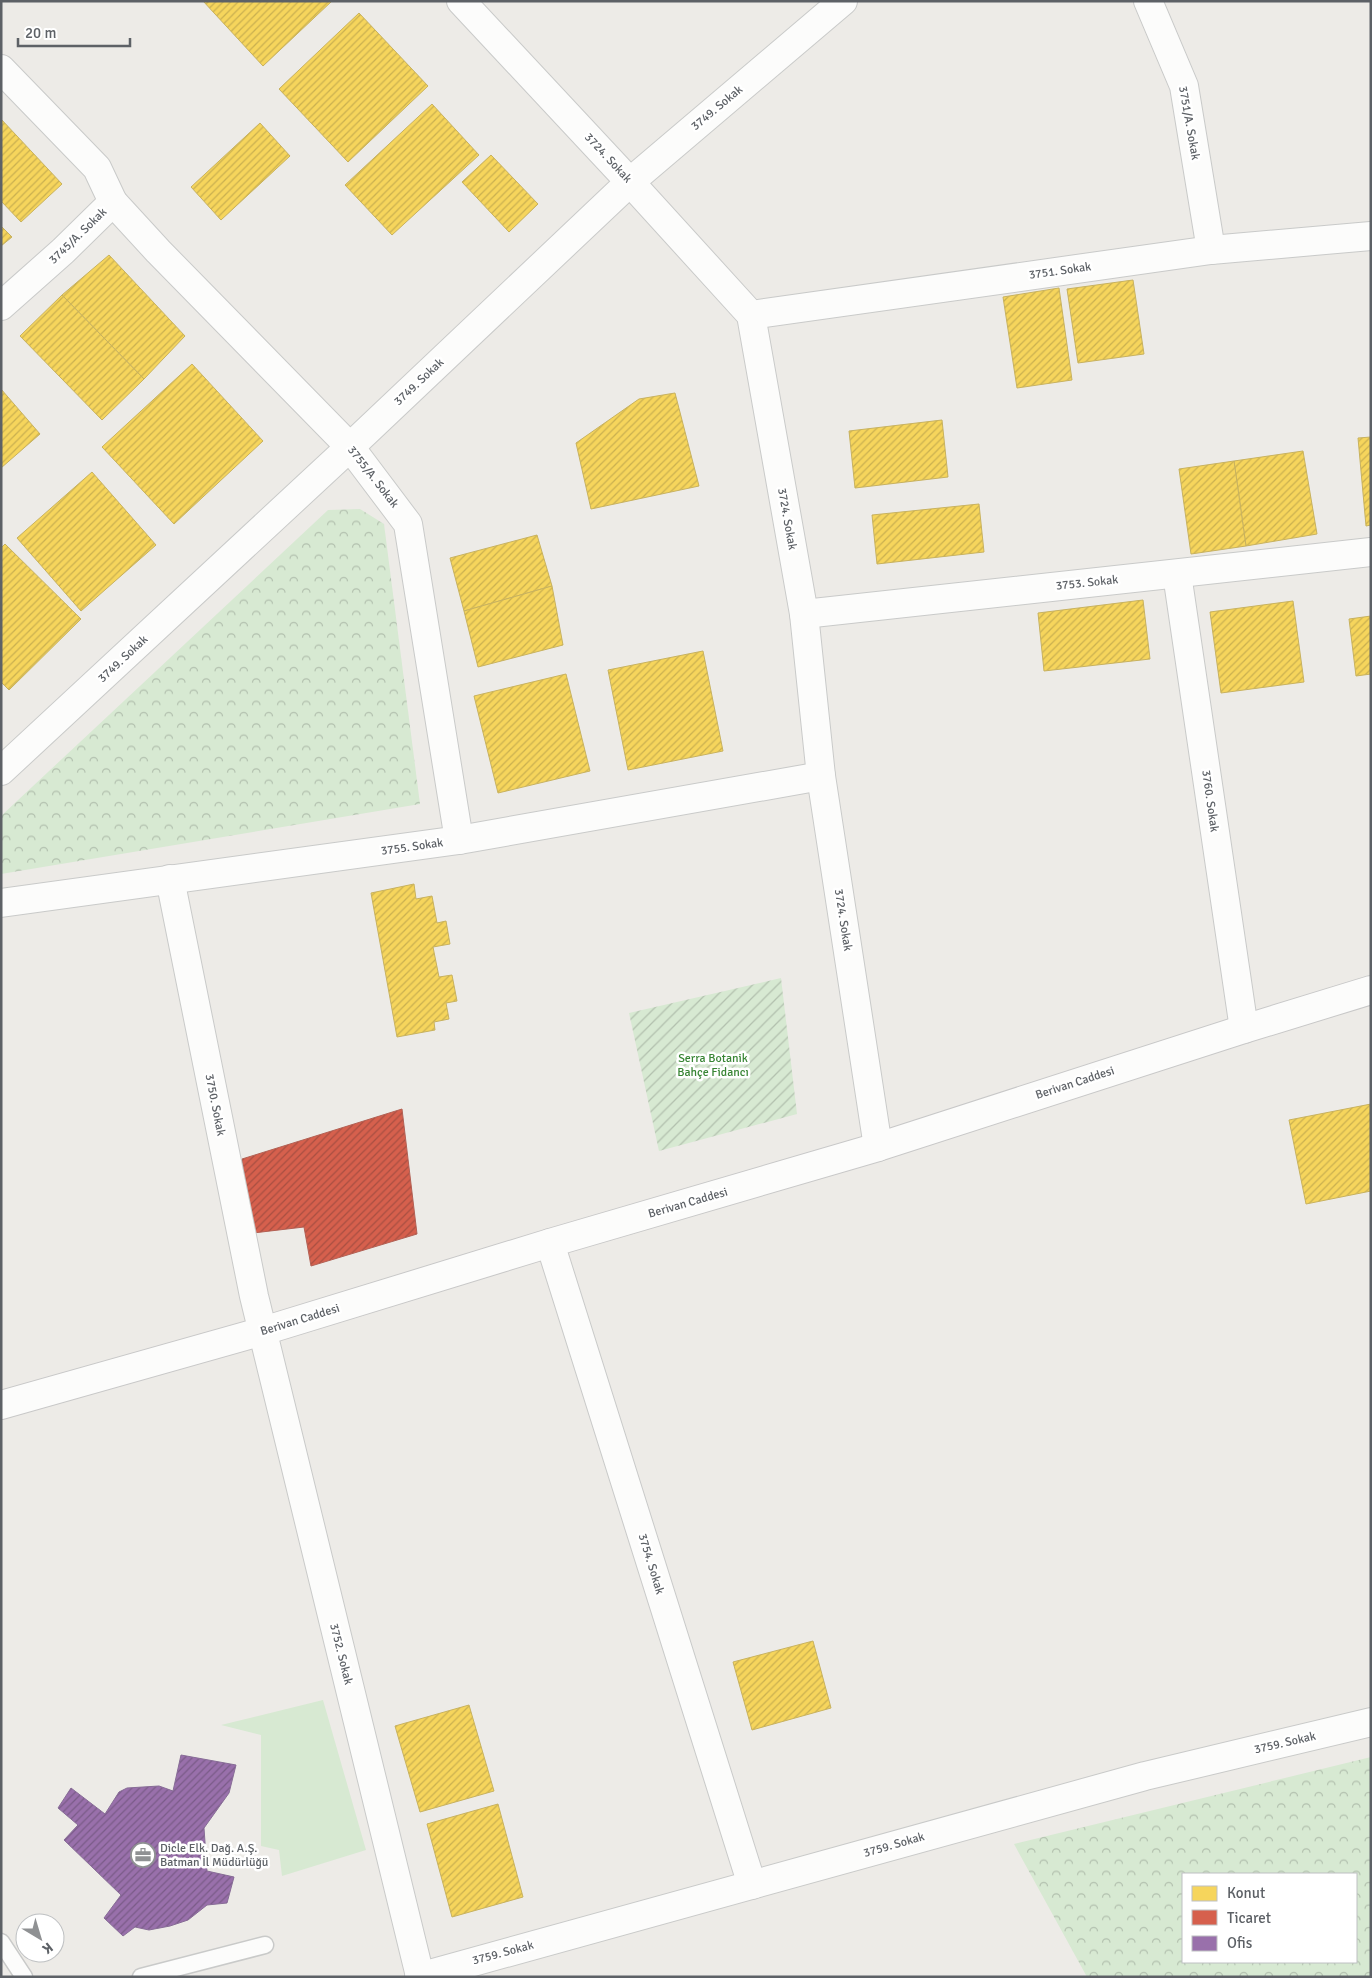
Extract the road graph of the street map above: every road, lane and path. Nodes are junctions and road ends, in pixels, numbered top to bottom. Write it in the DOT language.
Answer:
graph roads {
  1 [pos="461,1"];
  2 [pos="843,1"];
  3 [pos="1148,1"];
  4 [pos="1,69"];
  5 [pos="630,182"];
  6 [pos="113,202"];
  7 [pos="1371,236"];
  8 [pos="1211,250"];
  9 [pos="1,306"];
  10 [pos="751,315"];
  11 [pos="350,447"];
  12 [pos="1371,552"];
  13 [pos="1177,574"];
  14 [pos="804,614"];
  15 [pos="1,770"];
  16 [pos="820,776"];
  17 [pos="459,840"];
  18 [pos="170,879"];
  19 [pos="1,903"];
  20 [pos="1371,990"];
  21 [pos="1244,1029"];
  22 [pos="878,1147"];
  23 [pos="550,1243"];
  24 [pos="263,1331"];
  25 [pos="1,1405"];
  26 [pos="1371,1722"];
  27 [pos="752,1885"];
  28 [pos="1,1942"];
  29 [pos="265,1945"];
  30 [pos="24,1977"];
  31 [pos="141,1977"];
  32 [pos="419,1977"];
  1 -- 5 [label="street, 3724. Sokak"];
  2 -- 5 [label="street, 3749. Sokak"];
  3 -- 8 [label="street, 3751/A. Sokak"];
  4 -- 6 [label="street, 3745/A. Sokak"];
  5 -- 10 [label="street, 3724. Sokak"];
  5 -- 11 [label="street, 3749. Sokak"];
  6 -- 9 [label="street, 3745/A. Sokak"];
  6 -- 11 [label="street, 3755/A. Sokak"];
  7 -- 8 [label="street, 3751. Sokak"];
  8 -- 10 [label="street, 3751. Sokak"];
  10 -- 14 [label="street, 3724. Sokak"];
  11 -- 15 [label="street, 3749. Sokak"];
  11 -- 17 [label="street, 3755/A. Sokak"];
  12 -- 13 [label="street, 3753. Sokak"];
  13 -- 14 [label="street, 3753. Sokak"];
  13 -- 21 [label="street, 3760. Sokak"];
  14 -- 16 [label="street, 3724. Sokak"];
  16 -- 17 [label="street, 3755. Sokak"];
  16 -- 22 [label="street, 3724. Sokak"];
  17 -- 18 [label="street, 3755. Sokak"];
  18 -- 19 [label="street, 3755. Sokak"];
  18 -- 24 [label="street, 3750. Sokak"];
  20 -- 21 [label="street, Berivan Caddesi"];
  21 -- 22 [label="street, Berivan Caddesi"];
  22 -- 23 [label="street, Berivan Caddesi"];
  23 -- 24 [label="street, Berivan Caddesi"];
  23 -- 27 [label="street, 3754. Sokak"];
  24 -- 25 [label="street, Berivan Caddesi"];
  24 -- 32 [label="street, 3752. Sokak"];
  26 -- 27 [label="street, 3759. Sokak"];
  27 -- 32 [label="street, 3759. Sokak"];
  28 -- 30 [label="lane"];
  29 -- 31 [label="lane"];
}
